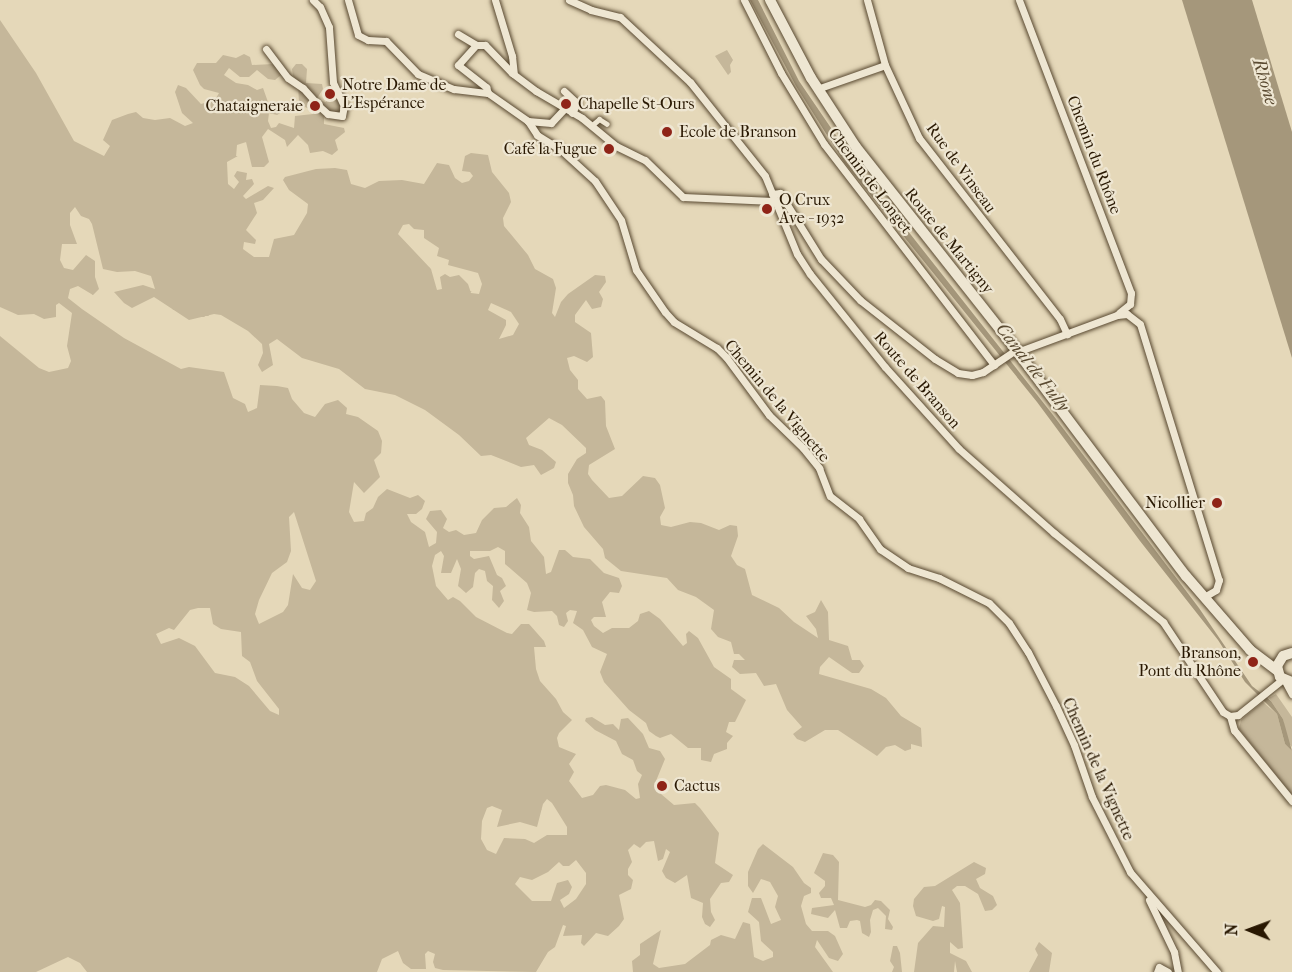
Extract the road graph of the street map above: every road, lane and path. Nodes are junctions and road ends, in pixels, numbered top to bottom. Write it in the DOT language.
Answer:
graph roads {
  1 [pos="314,0"];
  2 [pos="348,0"];
  3 [pos="495,0"];
  4 [pos="569,0"];
  5 [pos="744,0"];
  6 [pos="770,0"];
  7 [pos="867,0"];
  8 [pos="1019,0"];
  9 [pos="458,34"];
  10 [pos="476,45"];
  11 [pos="266,49"];
  12 [pos="885,65"];
  13 [pos="514,74"];
  14 [pos="817,89"];
  15 [pos="564,91"];
  16 [pos="488,93"];
  17 [pos="564,109"];
  18 [pos="572,113"];
  19 [pos="528,121"];
  20 [pos="607,124"];
  21 [pos="591,126"];
  22 [pos="773,197"];
  23 [pos="1117,315"];
  24 [pos="1066,334"];
  25 [pos="1015,352"];
  26 [pos="996,364"];
  27 [pos="1204,597"];
  28 [pos="1288,654"];
  29 [pos="1257,657"];
  30 [pos="1284,678"];
  31 [pos="1292,694"];
  32 [pos="1230,716"];
  33 [pos="1292,801"];
  34 [pos="1144,891"];
  35 [pos="1158,972"];
  36 [pos="1168,972"];
  37 [pos="1178,972"];
  38 [pos="1217,972"];
  1 -- 11 [label="street"];
  2 -- 16 [label="street"];
  3 -- 13 [label="street"];
  4 -- 22 [label="street, Route de Branson"];
  5 -- 26 [label="street, Chemin de Longet"];
  6 -- 14 [label="main road, Route de Martigny"];
  7 -- 12 [label="street, Rue de Vinseau"];
  8 -- 23 [label="street, Chemin du Rhône"];
  9 -- 10 [label="street"];
  10 -- 13 [label="street"];
  10 -- 16 [label="street, Chemin de la Vignette"];
  12 -- 14 [label="street"];
  12 -- 24 [label="street, Rue de Vinseau"];
  13 -- 17 [label="street"];
  14 -- 25 [label="main road, Route de Martigny"];
  15 -- 18 [label="street"];
  16 -- 19 [label="street, Chemin de la Vignette"];
  17 -- 18 [label="street"];
  17 -- 19 [label="street"];
  18 -- 21 [label="street"];
  19 -- 34 [label="street, Chemin de la Vignette"];
  20 -- 21 [label="street"];
  21 -- 22 [label="street"];
  22 -- 26 [label="street"];
  22 -- 32 [label="street, Route de Branson"];
  23 -- 24 [label="street"];
  23 -- 27 [label="street"];
  24 -- 25 [label="street"];
  25 -- 26 [label="street"];
  25 -- 27 [label="main road, Route de Martigny"];
  27 -- 29 [label="main road, Route de Martigny"];
  28 -- 29 [label="main road"];
  28 -- 30 [label="main road"];
  29 -- 30 [label="main road, Route de Martigny"];
  30 -- 31 [label="street"];
  30 -- 32 [label="street"];
  32 -- 33 [label="street, Route de Branson"];
  34 -- 37 [label="street"];
  34 -- 38 [label="street, Chemin de la Vignette"];
  35 -- 36 [label="street"];
}
